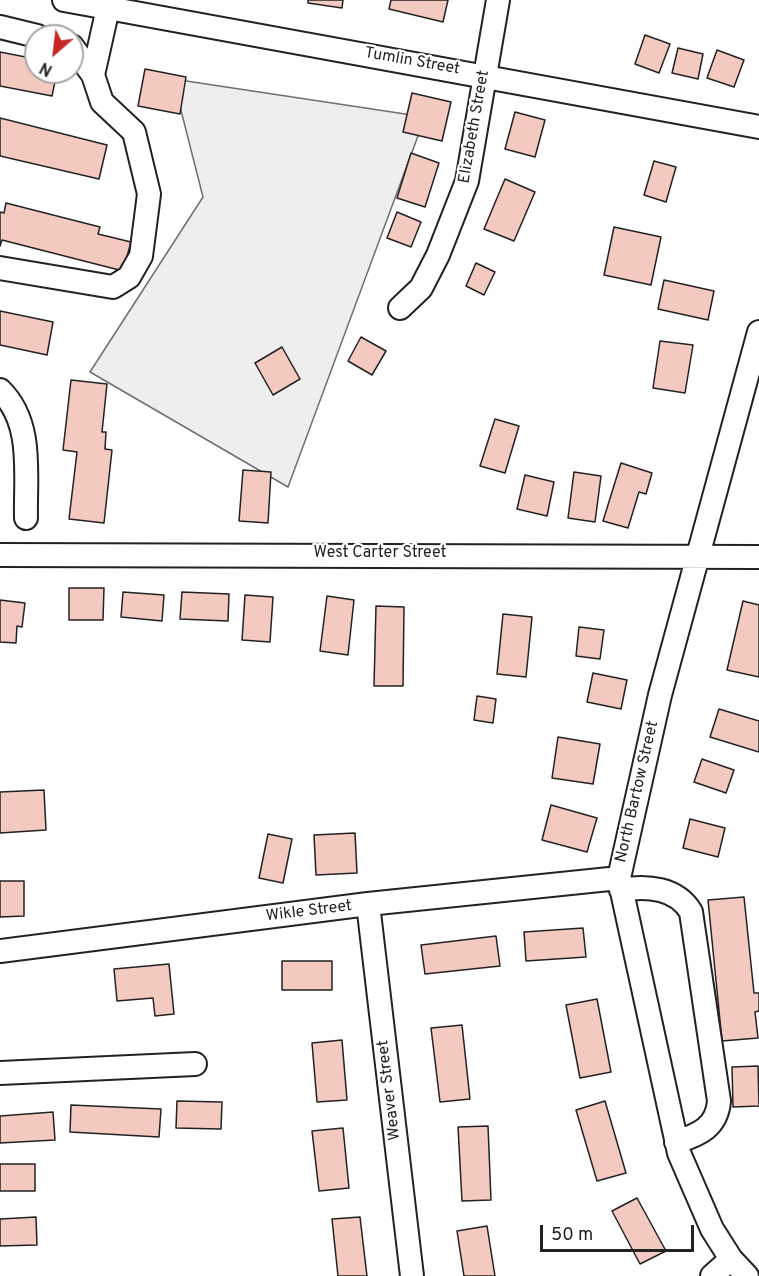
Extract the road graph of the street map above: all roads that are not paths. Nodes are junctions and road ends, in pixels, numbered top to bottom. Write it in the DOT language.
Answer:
graph roads {
  1 [pos="64,0"];
  2 [pos="498,0"];
  3 [pos="108,8"];
  4 [pos="0,27"];
  5 [pos="24,33"];
  6 [pos="84,63"];
  7 [pos="93,75"];
  8 [pos="484,75"];
  9 [pos="759,128"];
  10 [pos="0,268"];
  11 [pos="400,308"];
  12 [pos="759,332"];
  13 [pos="753,378"];
  14 [pos="0,390"];
  15 [pos="26,518"];
  16 [pos="0,555"];
  17 [pos="699,556"];
  18 [pos="759,557"];
  19 [pos="620,884"];
  20 [pos="368,904"];
  21 [pos="0,951"];
  22 [pos="195,1064"];
  23 [pos="0,1073"];
  24 [pos="676,1142"];
  25 [pos="731,1259"];
  26 [pos="412,1276"];
  27 [pos="712,1276"];
  28 [pos="747,1276"];
  1 -- 3 [label="street, Tumlin Street"];
  2 -- 8 [label="street, Elizabeth Street"];
  3 -- 7 [label="street"];
  3 -- 8 [label="street, Tumlin Street"];
  4 -- 5 [label="street"];
  6 -- 7 [label="street"];
  7 -- 10 [label="street"];
  8 -- 9 [label="street, Tumlin Street"];
  8 -- 11 [label="street, Elizabeth Street"];
  12 -- 13 [label="street, North Bartow Street"];
  13 -- 17 [label="street, North Bartow Street"];
  14 -- 15 [label="street"];
  16 -- 17 [label="street, West Carter Street"];
  17 -- 18 [label="street, West Carter Street"];
  17 -- 19 [label="street, North Bartow Street"];
  19 -- 20 [label="street, Wikle Street"];
  19 -- 24 [label="street, North Bartow Street"];
  19 -- 24 [label="street, Wikle Street"];
  20 -- 21 [label="street, Wikle Street"];
  20 -- 26 [label="street, Weaver Street"];
  22 -- 23 [label="street"];
  24 -- 25 [label="street, North Bartow Street"];
  25 -- 27 [label="street"];
  25 -- 28 [label="street, North Bartow Street"];
}
